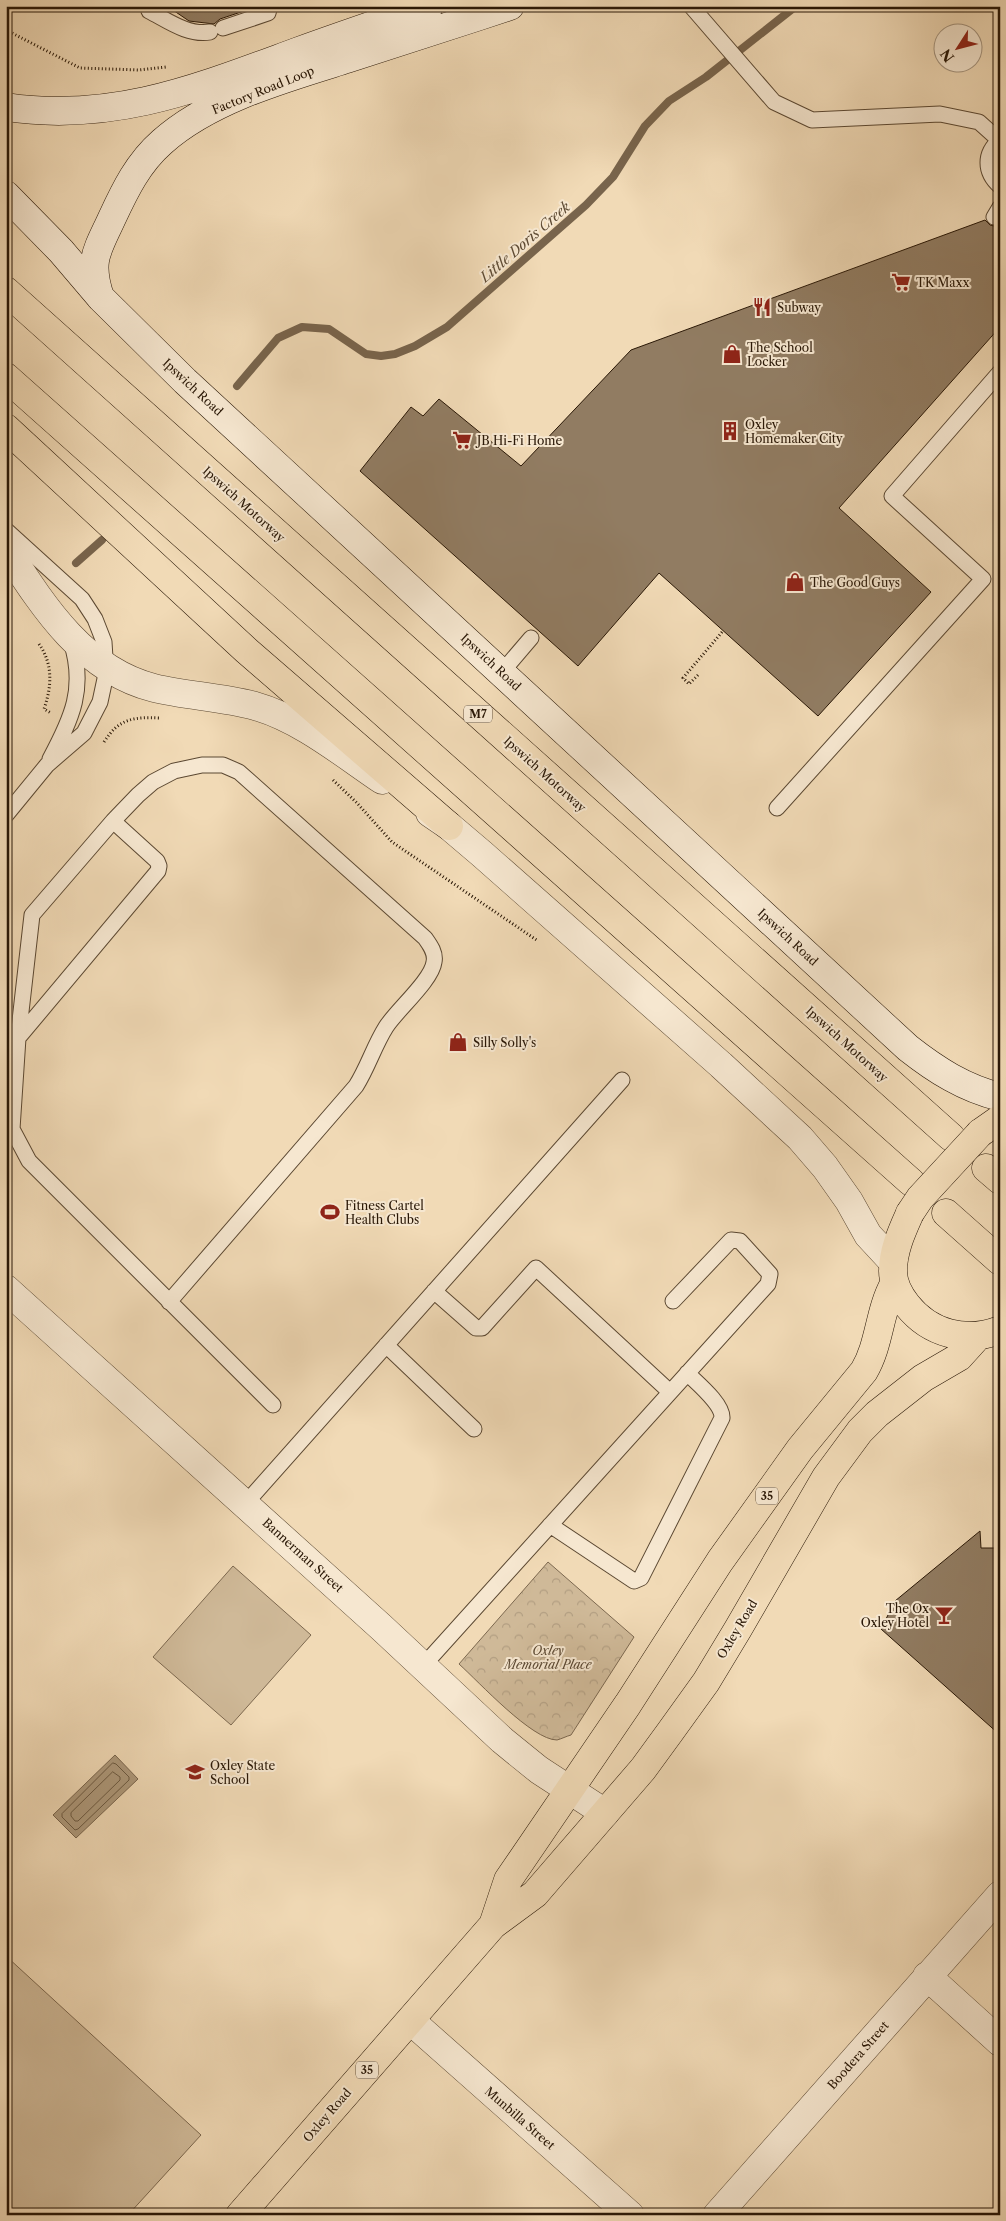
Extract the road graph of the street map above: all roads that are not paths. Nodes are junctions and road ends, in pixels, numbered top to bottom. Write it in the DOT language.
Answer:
graph roads {
  1 [pos="270,6"];
  2 [pos="429,6"];
  3 [pos="510,6"];
  4 [pos="691,6"];
  5 [pos="705,6"];
  6 [pos="149,11"];
  7 [pos="706,22"];
  8 [pos="6,107"];
  9 [pos="999,140"];
  10 [pos="1000,186"];
  11 [pos="6,196"];
  12 [pos="6,291"];
  13 [pos="101,298"];
  14 [pos="1000,372"];
  15 [pos="6,377"];
  16 [pos="6,428"];
  17 [pos="6,530"];
  18 [pos="6,548"];
  19 [pos="531,638"];
  20 [pos="71,639"];
  21 [pos="106,667"];
  22 [pos="502,672"];
  23 [pos="47,765"];
  24 [pos="777,808"];
  25 [pos="6,815"];
  26 [pos="113,821"];
  27 [pos="449,826"];
  28 [pos="18,1038"];
  29 [pos="622,1080"];
  30 [pos="1000,1096"];
  31 [pos="990,1126"];
  32 [pos="951,1137"];
  33 [pos="911,1182"];
  34 [pos="946,1213"];
  35 [pos="1000,1261"];
  36 [pos="894,1273"];
  37 [pos="6,1290"];
  38 [pos="434,1292"];
  39 [pos="673,1301"];
  40 [pos="169,1302"];
  41 [pos="989,1333"];
  42 [pos="386,1345"];
  43 [pos="688,1373"];
  44 [pos="670,1392"];
  45 [pos="273,1405"];
  46 [pos="474,1429"];
  47 [pos="245,1504"];
  48 [pos="550,1525"];
  49 [pos="423,1666"];
  50 [pos="570,1790"];
  51 [pos="605,1813"];
  52 [pos="1000,1895"];
  53 [pos="493,1925"];
  54 [pos="928,1976"];
  55 [pos="411,2021"];
  56 [pos="1000,2042"];
  57 [pos="240,2215"];
  58 [pos="630,2215"];
  59 [pos="717,2215"];
  1 -- 6 [label="lane"];
  2 -- 8 [label="street, Factory Road Loop"];
  3 -- 13 [label="street, Factory Road Loop"];
  4 -- 7 [label="lane"];
  5 -- 7 [label="lane"];
  7 -- 9 [label="lane"];
  9 -- 10 [label="lane"];
  11 -- 13 [label="street, Ipswich Road"];
  12 -- 32 [label="main road, Ipswich Motorway / M7"];
  13 -- 22 [label="street, Ipswich Road"];
  14 -- 24 [label="lane"];
  15 -- 33 [label="main road"];
  16 -- 27 [label="main road"];
  17 -- 21 [label="lane"];
  18 -- 20 [label="street"];
  19 -- 22 [label="lane"];
  20 -- 21 [label="street"];
  20 -- 23 [label="lane"];
  21 -- 23 [label="lane"];
  21 -- 27 [label="street"];
  22 -- 30 [label="street, Ipswich Road"];
  23 -- 25 [label="lane"];
  26 -- 28 [label="lane"];
  26 -- 28 [label="lane"];
  26 -- 40 [label="lane"];
  27 -- 36 [label="street"];
  28 -- 40 [label="lane"];
  29 -- 38 [label="lane"];
  31 -- 36 [label="main road, 35, bridge"];
  34 -- 35 [label="main road"];
  36 -- 41 [label="main road"];
  36 -- 50 [label="main road, Oxley Road / 35"];
  37 -- 47 [label="street, Bannerman Street"];
  38 -- 42 [label="lane"];
  38 -- 44 [label="lane"];
  39 -- 43 [label="lane"];
  40 -- 45 [label="lane"];
  41 -- 51 [label="main road, Oxley Road / 35"];
  42 -- 46 [label="lane"];
  42 -- 47 [label="lane"];
  43 -- 44 [label="lane"];
  43 -- 48 [label="lane"];
  44 -- 48 [label="lane"];
  47 -- 49 [label="street, Bannerman Street"];
  48 -- 49 [label="lane"];
  49 -- 50 [label="street, Bannerman Street"];
  50 -- 51 [label="street, Bannerman Street"];
  50 -- 53 [label="main road, Oxley Road / 35"];
  51 -- 53 [label="main road, Oxley Road / 35"];
  52 -- 54 [label="street, Boodera Street"];
  53 -- 55 [label="main road, Oxley Road / 35"];
  54 -- 56 [label="street"];
  54 -- 59 [label="street, Boodera Street"];
  55 -- 57 [label="main road, Oxley Road / 35"];
  55 -- 58 [label="street, Munbilla Street"];
}
